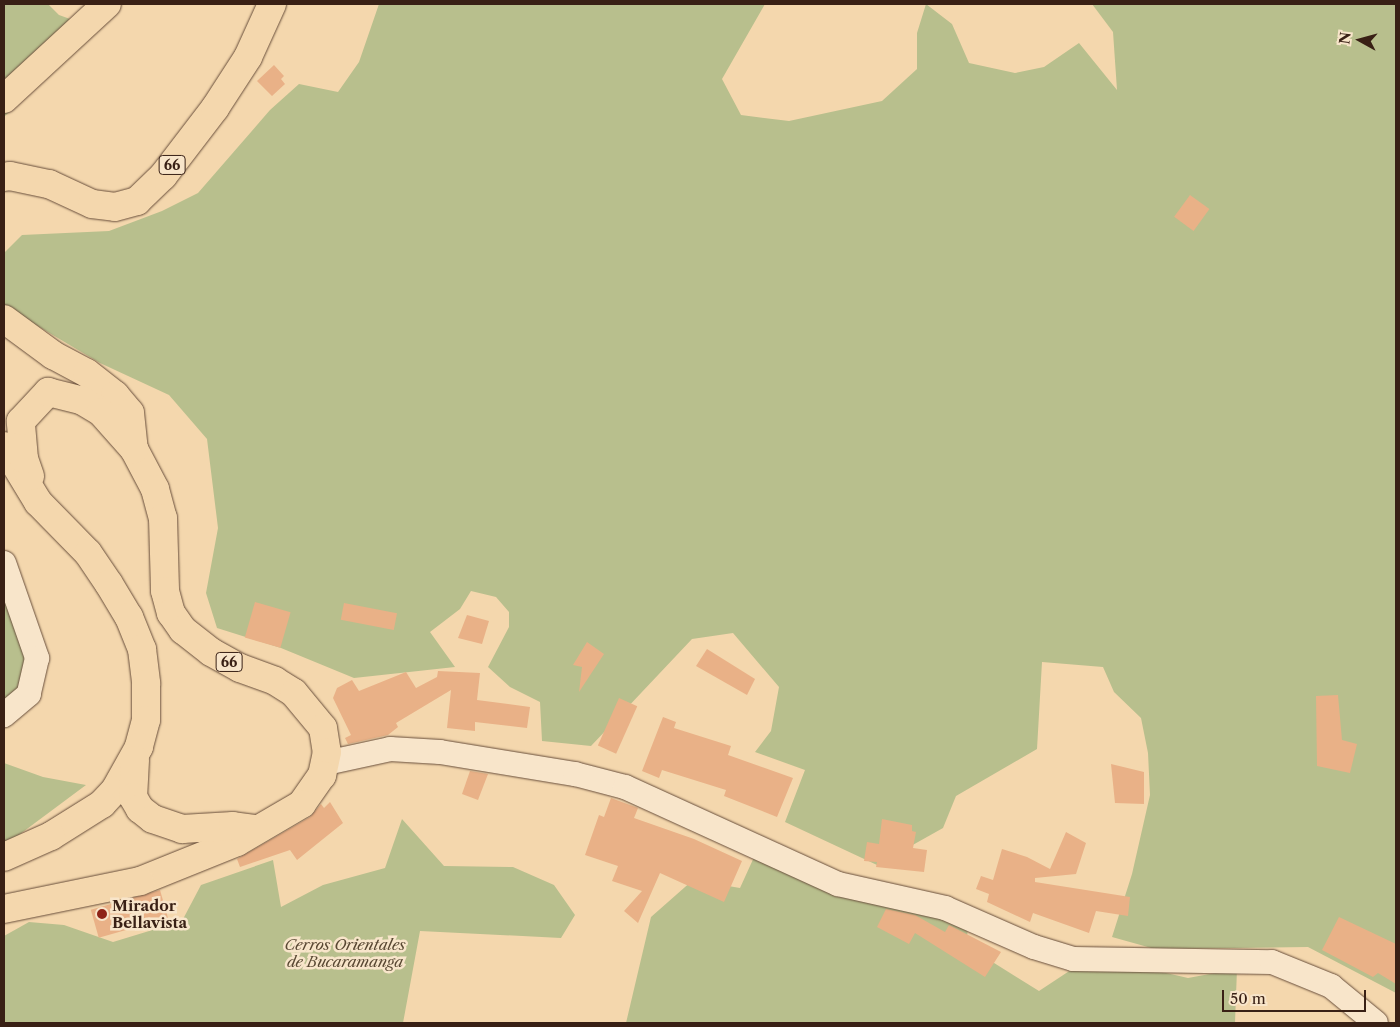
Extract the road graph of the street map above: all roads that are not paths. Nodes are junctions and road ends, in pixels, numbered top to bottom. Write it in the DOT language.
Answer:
graph roads {
  1 [pos="107,4"];
  2 [pos="272,4"];
  3 [pos="4,100"];
  4 [pos="4,177"];
  5 [pos="4,319"];
  6 [pos="4,446"];
  7 [pos="134,449"];
  8 [pos="38,502"];
  9 [pos="4,563"];
  10 [pos="4,715"];
  11 [pos="135,756"];
  12 [pos="326,764"];
  13 [pos="254,829"];
  14 [pos="4,857"];
  15 [pos="4,909"];
  16 [pos="1376,1023"];
  1 -- 3 [label="highway"];
  2 -- 4 [label="highway, 66"];
  5 -- 7 [label="highway, 66"];
  6 -- 8 [label="highway"];
  7 -- 8 [label="highway"];
  7 -- 12 [label="highway, 66"];
  8 -- 11 [label="highway"];
  9 -- 10 [label="street"];
  11 -- 13 [label="highway"];
  11 -- 14 [label="highway"];
  12 -- 13 [label="highway, 66"];
  12 -- 16 [label="street"];
  13 -- 15 [label="highway, 66"];
}
